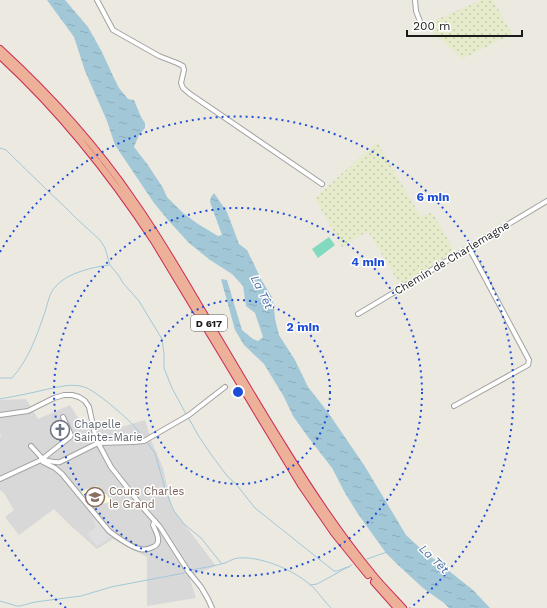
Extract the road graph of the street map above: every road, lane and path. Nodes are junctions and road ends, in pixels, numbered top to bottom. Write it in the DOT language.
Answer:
graph roads {
  1 [pos="97,0"];
  2 [pos="415,0"];
  3 [pos="421,24"];
  4 [pos="0,49"];
  5 [pos="0,56"];
  6 [pos="322,184"];
  7 [pos="547,201"];
  8 [pos="469,248"];
  9 [pos="358,314"];
  10 [pos="225,387"];
  11 [pos="454,406"];
  12 [pos="0,415"];
  13 [pos="63,417"];
  14 [pos="98,443"];
  15 [pos="31,446"];
  16 [pos="41,460"];
  17 [pos="0,479"];
  18 [pos="155,521"];
  19 [pos="212,608"];
  20 [pos="397,608"];
  21 [pos="403,608"];
  1 -- 6 [label="street"];
  2 -- 3 [label="street"];
  4 -- 21 [label="highway, D 617"];
  5 -- 20 [label="highway, D 617"];
  7 -- 8 [label="street, Chemin de Charlemagne"];
  8 -- 9 [label="street, Chemin de Charlemagne"];
  8 -- 11 [label="street"];
  10 -- 14 [label="street"];
  12 -- 14 [label="street"];
  13 -- 16 [label="street"];
  14 -- 16 [label="street"];
  14 -- 18 [label="street"];
  15 -- 16 [label="street"];
  16 -- 17 [label="street"];
  16 -- 18 [label="street"];
  18 -- 19 [label="street"];
}
